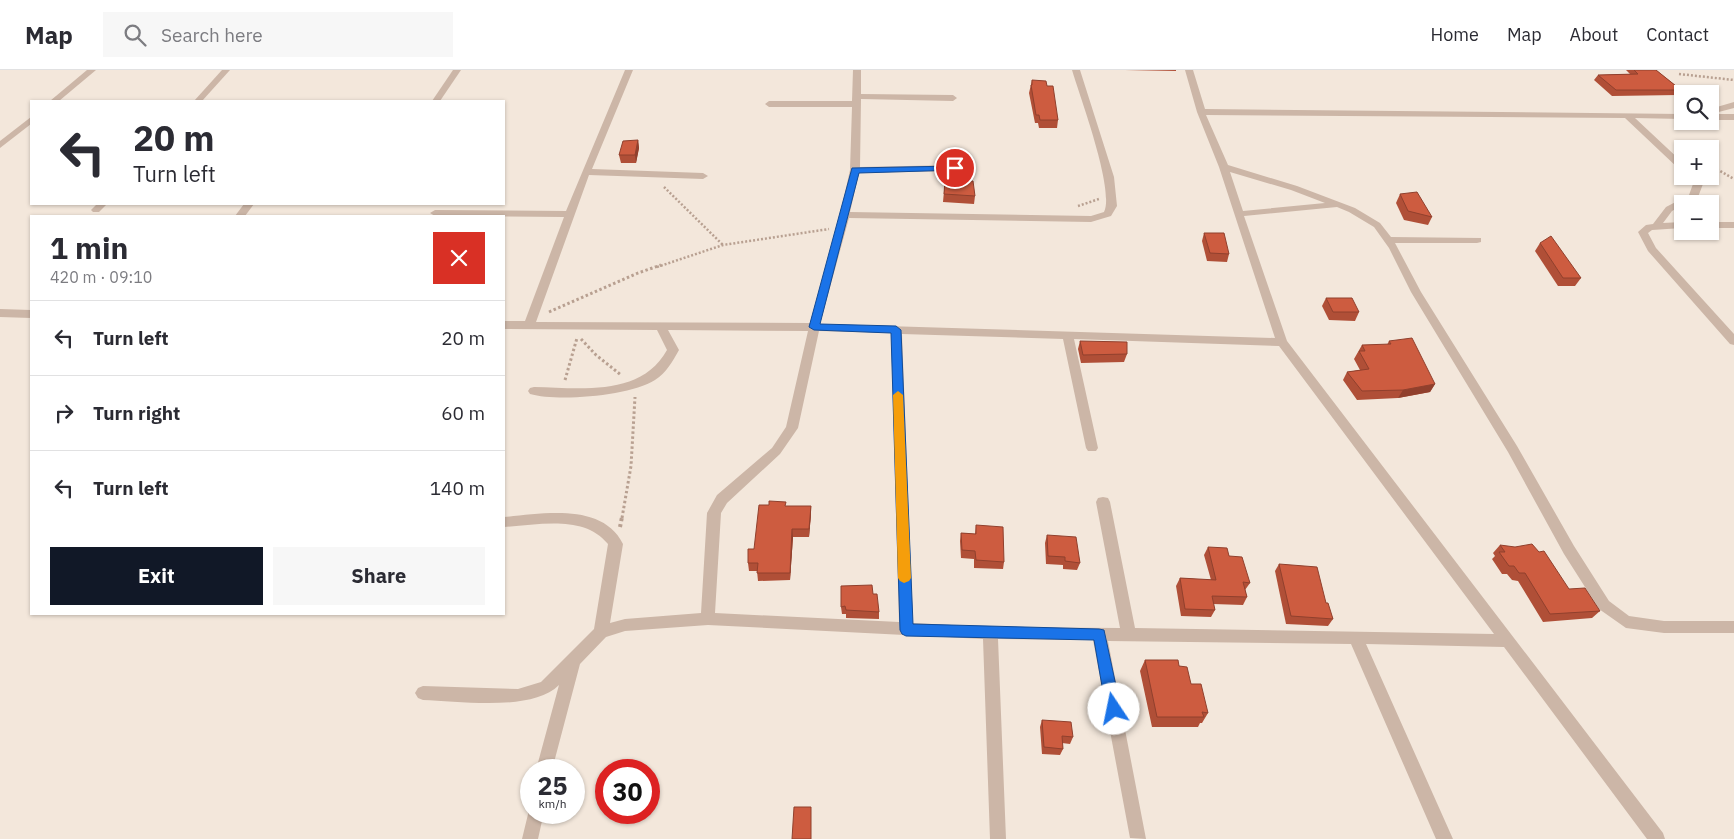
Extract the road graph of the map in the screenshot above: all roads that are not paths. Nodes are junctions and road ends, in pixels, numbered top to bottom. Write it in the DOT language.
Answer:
graph roads {
  1 [pos="92,70"];
  2 [pos="226,70"];
  3 [pos="456,70"];
  4 [pos="629,70"];
  5 [pos="857,70"];
  6 [pos="1076,70"];
  7 [pos="1189,70"];
  8 [pos="953,98"];
  9 [pos="55,100"];
  10 [pos="199,100"];
  11 [pos="437,100"];
  12 [pos="855,100"];
  13 [pos="769,104"];
  14 [pos="1734,106"];
  15 [pos="1719,110"];
  16 [pos="1202,112"];
  17 [pos="1627,115"];
  18 [pos="1674,116"];
  19 [pos="1719,116"];
  20 [pos="1734,117"];
  21 [pos="30,121"];
  22 [pos="0,146"];
  23 [pos="1674,159"];
  24 [pos="1224,167"];
  25 [pos="955,168"];
  26 [pos="855,170"];
  27 [pos="586,172"];
  28 [pos="703,176"];
  29 [pos="1698,185"];
  30 [pos="1338,204"];
  31 [pos="436,213"];
  32 [pos="570,214"];
  33 [pos="1238,214"];
  34 [pos="845,215"];
  35 [pos="1657,225"];
  36 [pos="1674,225"];
  37 [pos="1719,225"];
  38 [pos="1734,225"];
  39 [pos="1388,240"];
  40 [pos="1477,240"];
  41 [pos="0,313"];
  42 [pos="30,314"];
  43 [pos="530,322"];
  44 [pos="505,325"];
  45 [pos="661,326"];
  46 [pos="814,327"];
  47 [pos="896,330"];
  48 [pos="1068,335"];
  49 [pos="1734,341"];
  50 [pos="1282,342"];
  51 [pos="534,391"];
  52 [pos="1092,448"];
  53 [pos="1103,502"];
  54 [pos="505,522"];
  55 [pos="708,619"];
  56 [pos="1734,627"];
  57 [pos="906,630"];
  58 [pos="601,632"];
  59 [pos="990,633"];
  60 [pos="1099,634"];
  61 [pos="1129,635"];
  62 [pos="1356,638"];
  63 [pos="1508,641"];
  64 [pos="573,658"];
  65 [pos="423,693"];
  66 [pos="547,759"];
  67 [pos="533,824"];
  68 [pos="1138,838"];
  69 [pos="530,839"];
  70 [pos="998,839"];
  71 [pos="1445,839"];
  72 [pos="1658,839"];
  1 -- 9 [label="street"];
  2 -- 10 [label="street"];
  3 -- 11 [label="street"];
  4 -- 27 [label="street"];
  5 -- 12 [label="street"];
  6 -- 34 [label="street"];
  7 -- 16 [label="street"];
  8 -- 12 [label="street"];
  12 -- 13 [label="street"];
  12 -- 26 [label="street"];
  14 -- 15 [label="street"];
  16 -- 17 [label="street"];
  16 -- 24 [label="street"];
  17 -- 18 [label="street"];
  17 -- 23 [label="street"];
  19 -- 20 [label="street"];
  21 -- 22 [label="street"];
  24 -- 30 [label="street"];
  24 -- 33 [label="street"];
  25 -- 26 [label="street"];
  26 -- 34 [label="street"];
  27 -- 28 [label="street"];
  27 -- 32 [label="street"];
  29 -- 35 [label="street"];
  30 -- 33 [label="street"];
  30 -- 39 [label="street"];
  31 -- 32 [label="street"];
  32 -- 43 [label="street"];
  33 -- 50 [label="street"];
  34 -- 46 [label="street"];
  35 -- 36 [label="street"];
  35 -- 49 [label="street"];
  37 -- 38 [label="street"];
  39 -- 40 [label="street"];
  39 -- 56 [label="street"];
  41 -- 42 [label="street"];
  43 -- 44 [label="street"];
  43 -- 45 [label="street"];
  45 -- 46 [label="street"];
  45 -- 51 [label="street"];
  46 -- 47 [label="street"];
  46 -- 55 [label="street"];
  47 -- 48 [label="street"];
  47 -- 57 [label="street"];
  48 -- 50 [label="street"];
  48 -- 52 [label="street"];
  50 -- 63 [label="street"];
  53 -- 61 [label="street"];
  54 -- 58 [label="street"];
  55 -- 57 [label="street"];
  55 -- 58 [label="street"];
  57 -- 59 [label="street"];
  58 -- 64 [label="street"];
  59 -- 60 [label="street"];
  59 -- 70 [label="street"];
  60 -- 61 [label="street"];
  60 -- 68 [label="street"];
  61 -- 62 [label="street"];
  62 -- 63 [label="street"];
  62 -- 71 [label="street"];
  63 -- 72 [label="street"];
  64 -- 65 [label="street"];
  64 -- 66 [label="street"];
  67 -- 69 [label="street"];
}
